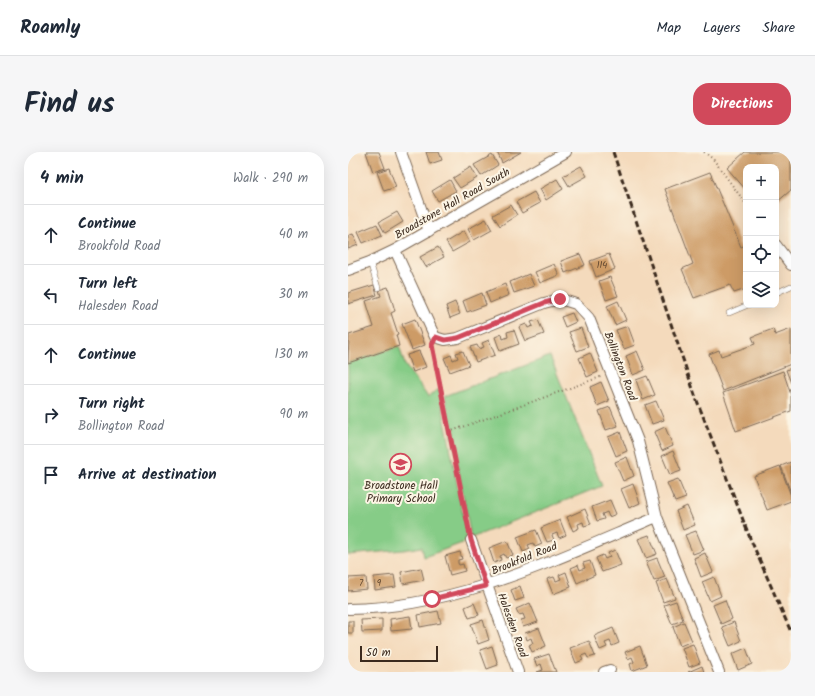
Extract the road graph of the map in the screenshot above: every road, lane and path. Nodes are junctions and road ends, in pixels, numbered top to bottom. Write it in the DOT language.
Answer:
graph roads {
  1 [pos="401,152"];
  2 [pos="566,152"];
  3 [pos="704,152"];
  4 [pos="743,200"];
  5 [pos="429,231"];
  6 [pos="779,249"];
  7 [pos="395,250"];
  8 [pos="370,262"];
  9 [pos="791,265"];
  10 [pos="348,270"];
  11 [pos="791,286"];
  12 [pos="378,288"];
  13 [pos="779,292"];
  14 [pos="743,307"];
  15 [pos="729,313"];
  16 [pos="436,337"];
  17 [pos="611,373"];
  18 [pos="450,432"];
  19 [pos="658,517"];
  20 [pos="471,540"];
  21 [pos="486,586"];
  22 [pos="348,608"];
  23 [pos="518,672"];
  24 [pos="719,672"];
  1 -- 5 [label="street"];
  2 -- 5 [label="street, Broadstone Hall Road South"];
  3 -- 4 [label="path"];
  5 -- 7 [label="street, Broadstone Hall Road South"];
  6 -- 9 [label="street"];
  7 -- 8 [label="street, Broadstone Hall Road South"];
  7 -- 16 [label="street"];
  8 -- 10 [label="street, Broadstone Hall Road South"];
  8 -- 12 [label="lane"];
  11 -- 13 [label="lane"];
  14 -- 15 [label="lane"];
  16 -- 17 [label="street, Bollington Road"];
  16 -- 18 [label="path"];
  17 -- 18 [label="path"];
  17 -- 19 [label="street, Bollington Road"];
  18 -- 20 [label="path"];
  19 -- 21 [label="street, Brookfold Road"];
  19 -- 24 [label="street, Bollington Road"];
  20 -- 21 [label="street, Halesden Road"];
  21 -- 22 [label="street, Brookfold Road"];
  21 -- 23 [label="street, Halesden Road"];
}
